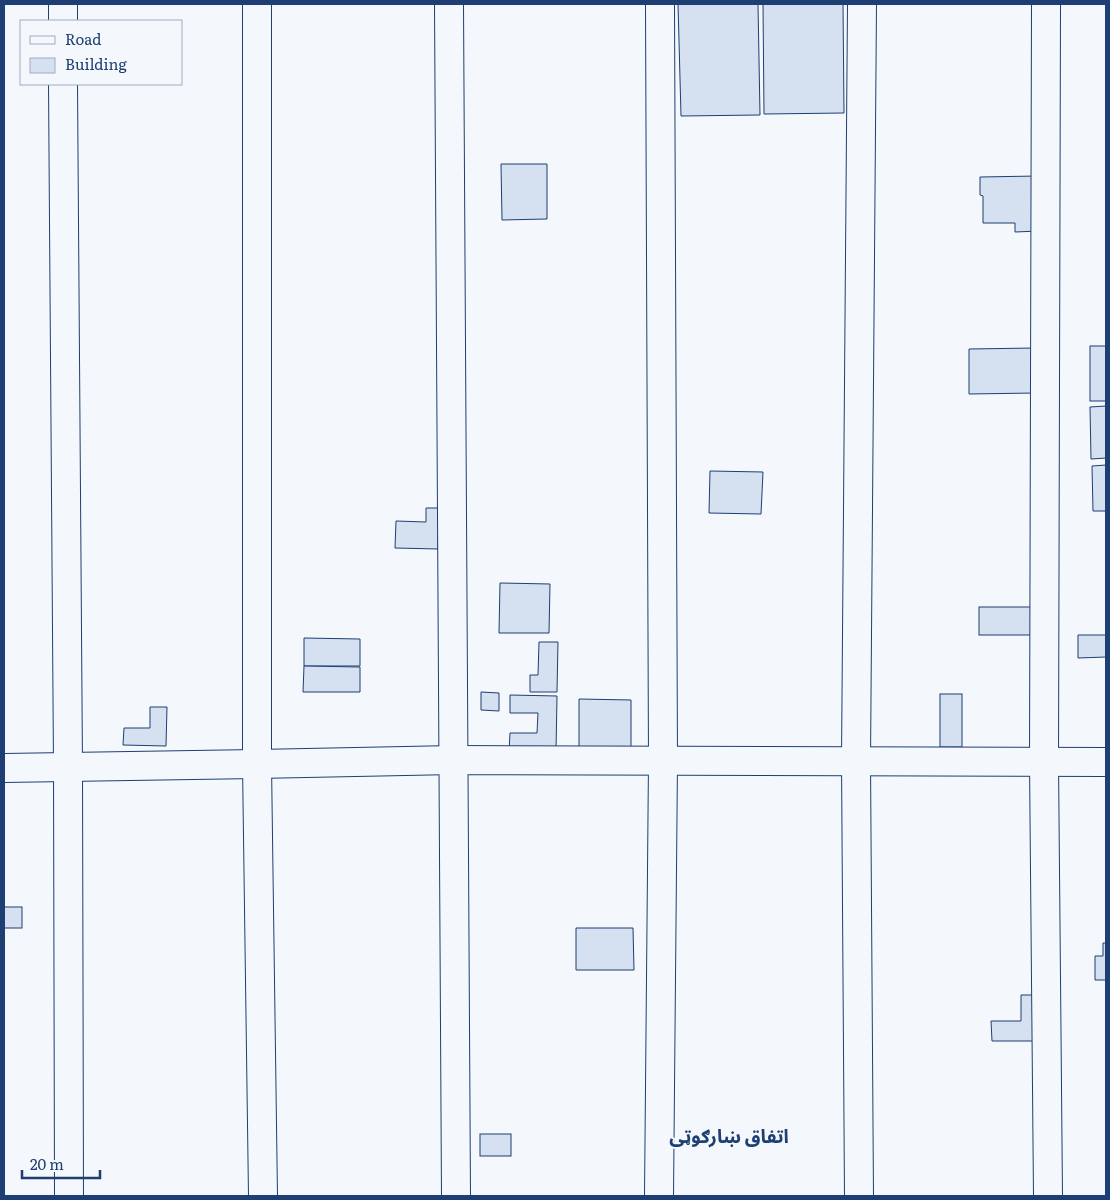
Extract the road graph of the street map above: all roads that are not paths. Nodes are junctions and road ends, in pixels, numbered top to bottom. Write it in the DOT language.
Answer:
graph roads {
  1 [pos="63,4"];
  2 [pos="256,4"];
  3 [pos="449,4"];
  4 [pos="660,4"];
  5 [pos="862,4"];
  6 [pos="1046,4"];
  7 [pos="63,20"];
  8 [pos="63,85"];
  9 [pos="454,760"];
  10 [pos="663,761"];
  11 [pos="856,761"];
  12 [pos="1044,762"];
  13 [pos="1106,762"];
  14 [pos="257,764"];
  15 [pos="68,767"];
  16 [pos="4,768"];
  17 [pos="69,1196"];
  18 [pos="263,1196"];
  19 [pos="456,1196"];
  20 [pos="659,1196"];
  21 [pos="859,1196"];
  22 [pos="1048,1196"];
  1 -- 7 [label="street"];
  2 -- 14 [label="street"];
  3 -- 9 [label="street"];
  4 -- 10 [label="street"];
  5 -- 11 [label="street"];
  6 -- 12 [label="street"];
  8 -- 15 [label="street"];
  9 -- 10 [label="street"];
  9 -- 14 [label="street"];
  9 -- 19 [label="street"];
  10 -- 11 [label="street"];
  10 -- 20 [label="street"];
  11 -- 12 [label="street"];
  11 -- 21 [label="street"];
  12 -- 13 [label="street"];
  12 -- 22 [label="street"];
  14 -- 15 [label="street"];
  14 -- 18 [label="street"];
  15 -- 16 [label="street"];
  15 -- 17 [label="street"];
}
